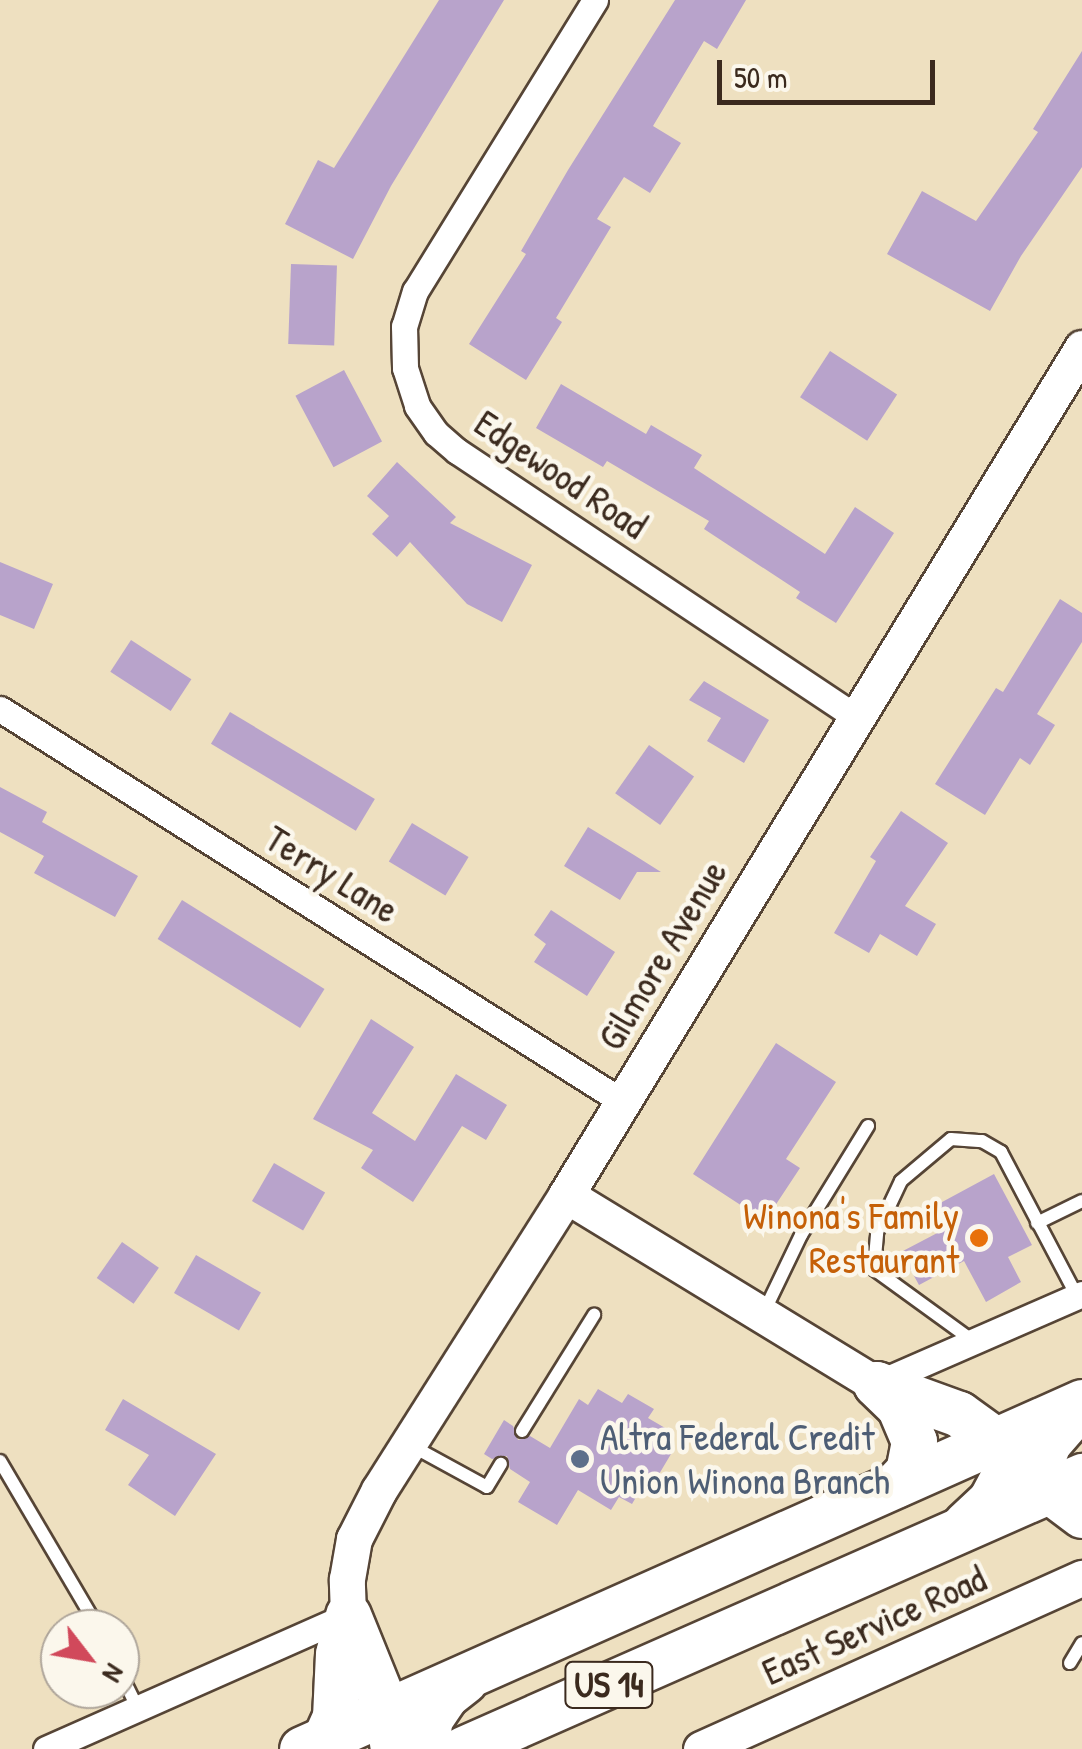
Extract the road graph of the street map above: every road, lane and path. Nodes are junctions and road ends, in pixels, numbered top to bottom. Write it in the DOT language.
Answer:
graph roads {
  1 [pos="595,0"];
  2 [pos="1082,348"];
  3 [pos="0,709"];
  4 [pos="856,717"];
  5 [pos="623,1102"];
  6 [pos="868,1126"];
  7 [pos="566,1195"];
  8 [pos="1082,1201"];
  9 [pos="1037,1223"];
  10 [pos="1079,1295"];
  11 [pos="762,1314"];
  12 [pos="594,1316"];
  13 [pos="974,1342"];
  14 [pos="876,1384"];
  15 [pos="1082,1402"];
  16 [pos="522,1431"];
  17 [pos="994,1440"];
  18 [pos="409,1444"];
  19 [pos="0,1460"];
  20 [pos="501,1464"];
  21 [pos="895,1484"];
  22 [pos="1071,1494"];
  23 [pos="958,1530"];
  24 [pos="1082,1578"];
  25 [pos="87,1609"];
  26 [pos="348,1616"];
  27 [pos="1082,1643"];
  28 [pos="1070,1663"];
  29 [pos="474,1673"];
  30 [pos="140,1708"];
  31 [pos="138,1709"];
  32 [pos="390,1730"];
  33 [pos="314,1744"];
  34 [pos="46,1749"];
  35 [pos="427,1749"];
  36 [pos="463,1749"];
  37 [pos="700,1749"];
  1 -- 4 [label="street, Edgewood Road"];
  2 -- 4 [label="street, Gilmore Avenue"];
  3 -- 5 [label="street, Terry Lane"];
  4 -- 5 [label="street, Gilmore Avenue"];
  5 -- 7 [label="street, Gilmore Avenue"];
  6 -- 11 [label="lane"];
  7 -- 11 [label="street"];
  7 -- 18 [label="street, Gilmore Avenue"];
  8 -- 9 [label="lane"];
  9 -- 10 [label="lane"];
  9 -- 13 [label="lane"];
  10 -- 13 [label="street"];
  11 -- 14 [label="street"];
  12 -- 16 [label="lane"];
  13 -- 14 [label="street"];
  14 -- 17 [label="highway"];
  14 -- 21 [label="highway"];
  15 -- 17 [label="highway"];
  15 -- 22 [label="highway"];
  17 -- 21 [label="highway"];
  17 -- 23 [label="highway"];
  18 -- 20 [label="lane"];
  18 -- 26 [label="street, Gilmore Avenue"];
  19 -- 25 [label="lane"];
  21 -- 29 [label="highway"];
  22 -- 23 [label="highway, US 14"];
  23 -- 36 [label="highway, US 14"];
  24 -- 37 [label="street, East Service Road"];
  26 -- 30 [label="street"];
  26 -- 32 [label="highway"];
  26 -- 33 [label="highway"];
  27 -- 28 [label="lane"];
  29 -- 32 [label="highway"];
  29 -- 35 [label="highway"];
  31 -- 34 [label="street"];
  32 -- 33 [label="highway"];
}
